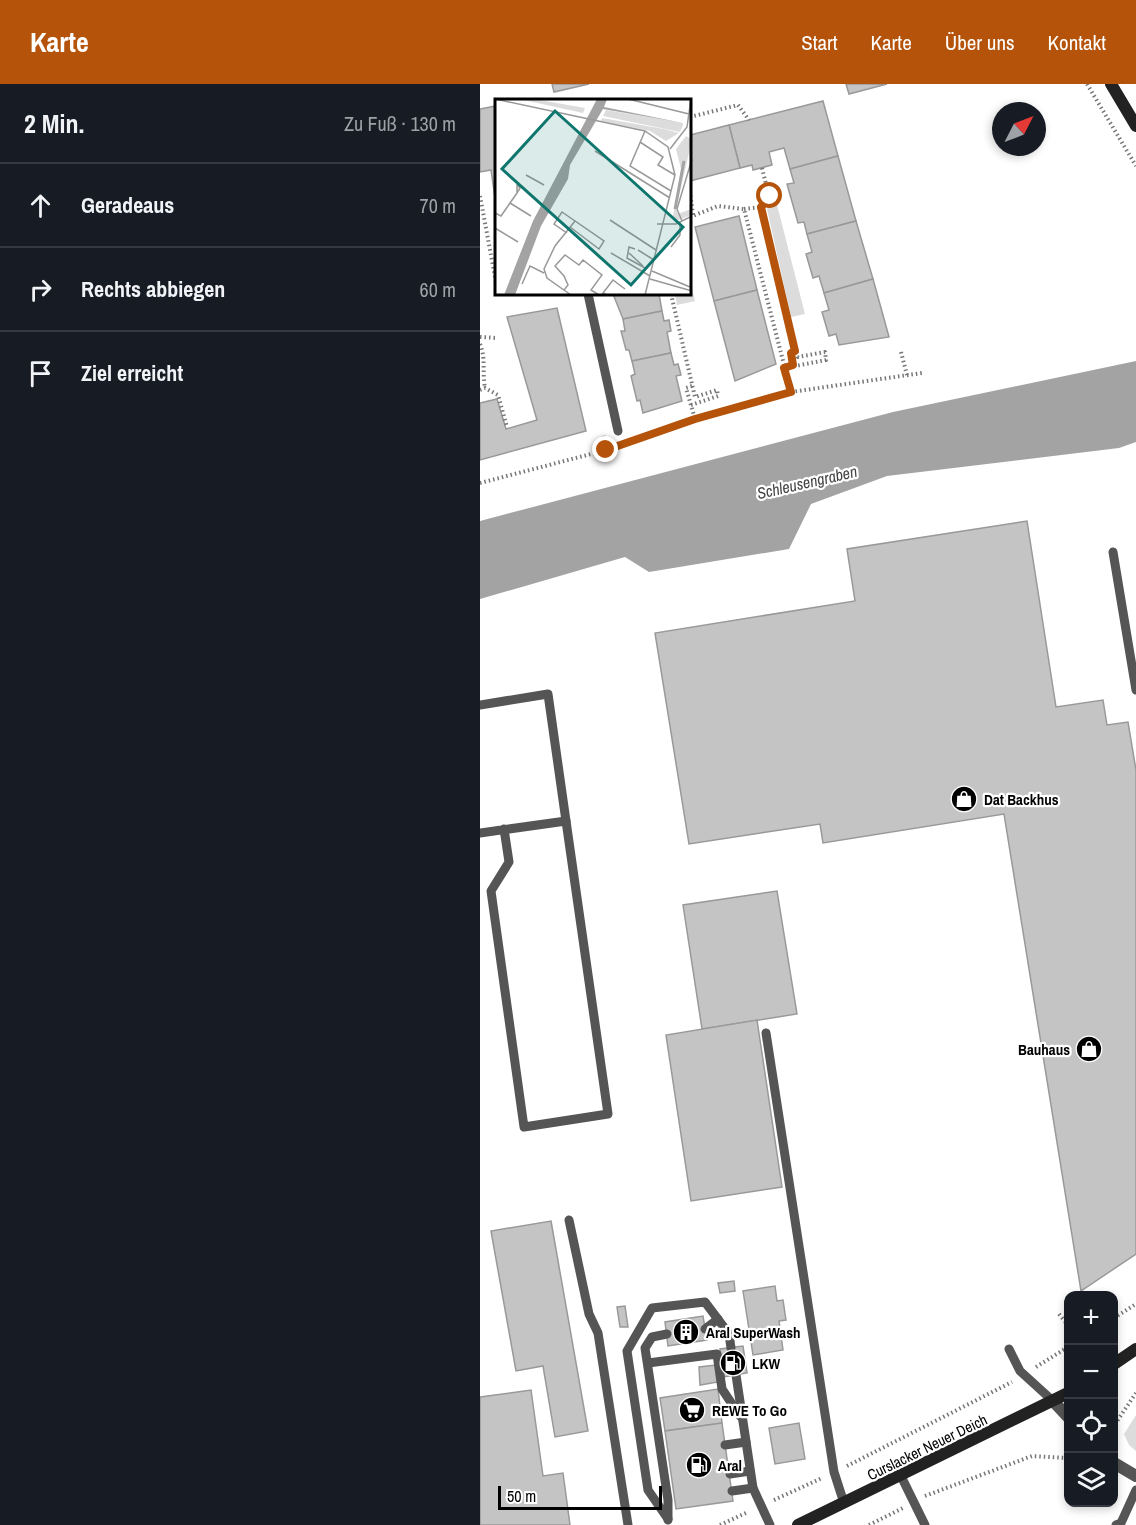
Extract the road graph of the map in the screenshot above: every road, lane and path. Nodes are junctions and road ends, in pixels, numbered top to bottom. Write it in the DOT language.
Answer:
graph roads {
  1 [pos="1087,84"];
  2 [pos="1110,84"];
  3 [pos="692,116"];
  4 [pos="749,120"];
  5 [pos="1136,126"];
  6 [pos="1136,166"];
  7 [pos="762,168"];
  8 [pos="480,196"];
  9 [pos="761,207"];
  10 [pos="744,210"];
  11 [pos="692,216"];
  12 [pos="495,277"];
  13 [pos="588,296"];
  14 [pos="671,296"];
  15 [pos="480,338"];
  16 [pos="497,338"];
  17 [pos="480,344"];
  18 [pos="795,351"];
  19 [pos="901,352"];
  20 [pos="793,365"];
  21 [pos="784,368"];
  22 [pos="922,373"];
  23 [pos="907,375"];
  24 [pos="692,386"];
  25 [pos="483,389"];
  26 [pos="791,392"];
  27 [pos="691,405"];
  28 [pos="695,419"];
  29 [pos="507,427"];
  30 [pos="618,431"];
  31 [pos="480,483"];
  32 [pos="1113,552"];
  33 [pos="1136,690"];
  34 [pos="480,705"];
  35 [pos="566,821"];
  36 [pos="504,829"];
  37 [pos="480,833"];
  38 [pos="766,1033"];
  39 [pos="569,1220"];
  40 [pos="1136,1304"];
  41 [pos="1059,1314"];
  42 [pos="1118,1315"];
  43 [pos="718,1319"];
  44 [pos="1064,1320"];
  45 [pos="705,1329"];
  46 [pos="667,1334"];
  47 [pos="731,1348"];
  48 [pos="1009,1349"];
  49 [pos="1064,1349"];
  50 [pos="1136,1349"];
  51 [pos="1118,1361"];
  52 [pos="648,1363"];
  53 [pos="735,1375"];
  54 [pos="1024,1375"];
  55 [pos="1136,1393"];
  56 [pos="1064,1395"];
  57 [pos="1053,1401"];
  58 [pos="1064,1413"];
  59 [pos="1118,1418"];
  60 [pos="742,1420"];
  61 [pos="746,1442"];
  62 [pos="725,1445"];
  63 [pos="1064,1458"];
  64 [pos="1118,1466"];
  65 [pos="750,1471"];
  66 [pos="834,1472"];
  67 [pos="730,1474"];
  68 [pos="901,1476"];
  69 [pos="1136,1476"];
  70 [pos="753,1488"];
  71 [pos="1136,1490"];
  72 [pos="732,1491"];
  73 [pos="930,1494"];
  74 [pos="844,1503"];
  75 [pos="761,1506"];
  76 [pos="668,1522"];
  77 [pos="628,1525"];
  78 [pos="720,1525"];
  79 [pos="770,1525"];
  80 [pos="798,1525"];
  81 [pos="925,1525"];
  82 [pos="1116,1525"];
  1 -- 6 [label="path"];
  2 -- 5 [label="main road"];
  3 -- 4 [label="path"];
  7 -- 9 [label="path"];
  8 -- 12 [label="path"];
  9 -- 10 [label="path"];
  9 -- 18 [label="path"];
  10 -- 11 [label="path"];
  10 -- 21 [label="path"];
  13 -- 30 [label="lane"];
  14 -- 24 [label="path"];
  15 -- 16 [label="path"];
  17 -- 25 [label="path"];
  18 -- 20 [label="path"];
  18 -- 20 [label="path"];
  19 -- 23 [label="path"];
  20 -- 21 [label="path"];
  21 -- 26 [label="path"];
  22 -- 23 [label="path"];
  23 -- 26 [label="path"];
  24 -- 27 [label="path"];
  24 -- 27 [label="path"];
  25 -- 29 [label="path"];
  26 -- 28 [label="path"];
  27 -- 28 [label="path"];
  28 -- 31 [label="path"];
  32 -- 33 [label="lane"];
  34 -- 35 [label="lane"];
  35 -- 36 [label="lane"];
  35 -- 36 [label="lane"];
  36 -- 37 [label="lane"];
  38 -- 66 [label="lane"];
  39 -- 77 [label="lane"];
  40 -- 42 [label="path"];
  41 -- 44 [label="path"];
  43 -- 45 [label="lane"];
  43 -- 47 [label="lane"];
  43 -- 76 [label="lane"];
  46 -- 52 [label="lane"];
  48 -- 54 [label="lane"];
  49 -- 54 [label="path"];
  50 -- 51 [label="main road"];
  52 -- 60 [label="lane"];
  52 -- 76 [label="lane"];
  53 -- 60 [label="lane"];
  54 -- 57 [label="lane"];
  54 -- 66 [label="path"];
  55 -- 59 [label="path"];
  56 -- 57 [label="main road, Curslacker Neuer Deich"];
  57 -- 58 [label="street"];
  57 -- 68 [label="main road, Curslacker Neuer Deich"];
  60 -- 61 [label="lane"];
  61 -- 62 [label="lane"];
  61 -- 65 [label="lane"];
  63 -- 73 [label="path"];
  64 -- 69 [label="street"];
  65 -- 67 [label="lane"];
  65 -- 70 [label="lane"];
  66 -- 74 [label="lane"];
  66 -- 75 [label="path"];
  68 -- 74 [label="main road, Curslacker Neuer Deich"];
  68 -- 81 [label="lane"];
  70 -- 72 [label="lane"];
  70 -- 75 [label="lane"];
  71 -- 82 [label="lane"];
  74 -- 80 [label="main road, Curslacker Neuer Deich"];
  75 -- 78 [label="path"];
  75 -- 79 [label="lane"];
}
